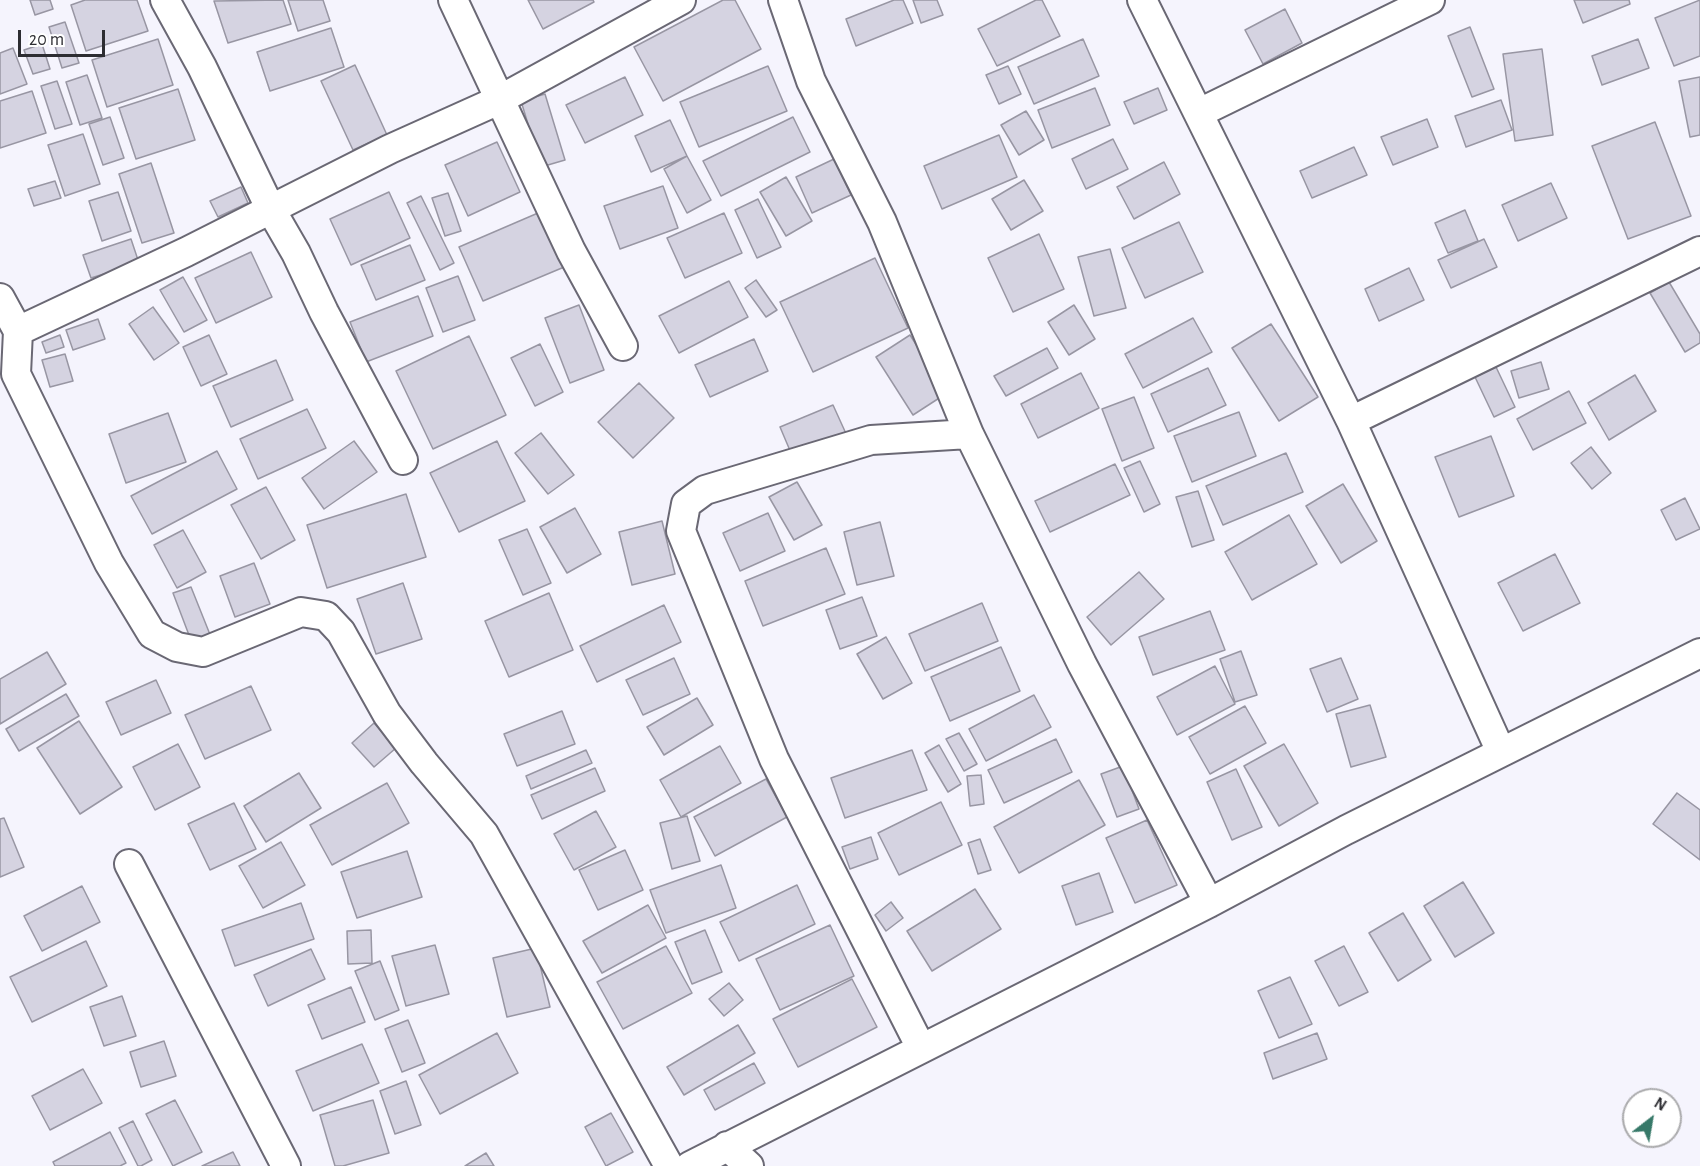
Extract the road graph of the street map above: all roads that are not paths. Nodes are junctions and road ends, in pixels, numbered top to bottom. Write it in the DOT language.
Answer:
graph roads {
  1 [pos="165,0"];
  2 [pos="453,0"];
  3 [pos="681,0"];
  4 [pos="783,0"];
  5 [pos="1142,0"];
  6 [pos="1430,0"];
  7 [pos="499,100"];
  8 [pos="1199,113"];
  9 [pos="270,208"];
  10 [pos="1700,251"];
  11 [pos="0,298"];
  12 [pos="18,331"];
  13 [pos="623,346"];
  14 [pos="1351,421"];
  15 [pos="969,434"];
  16 [pos="403,460"];
  17 [pos="1700,653"];
  18 [pos="1501,753"];
  19 [pos="129,864"];
  20 [pos="1209,903"];
  21 [pos="921,1048"];
  22 [pos="727,1146"];
  23 [pos="286,1166"];
  24 [pos="669,1166"];
  25 [pos="690,1166"];
  26 [pos="749,1166"];
  1 -- 9 [label="street"];
  2 -- 7 [label="street"];
  3 -- 7 [label="street"];
  4 -- 15 [label="street"];
  5 -- 8 [label="street"];
  6 -- 8 [label="street"];
  7 -- 9 [label="street"];
  7 -- 13 [label="street"];
  8 -- 14 [label="street"];
  9 -- 12 [label="street"];
  9 -- 16 [label="street"];
  10 -- 14 [label="street"];
  11 -- 12 [label="street"];
  12 -- 24 [label="street"];
  14 -- 18 [label="street"];
  15 -- 20 [label="street"];
  15 -- 21 [label="street"];
  17 -- 18 [label="street"];
  18 -- 20 [label="street"];
  19 -- 23 [label="street"];
  20 -- 21 [label="street"];
  21 -- 22 [label="street"];
  22 -- 25 [label="street"];
  22 -- 26 [label="street"];
}
